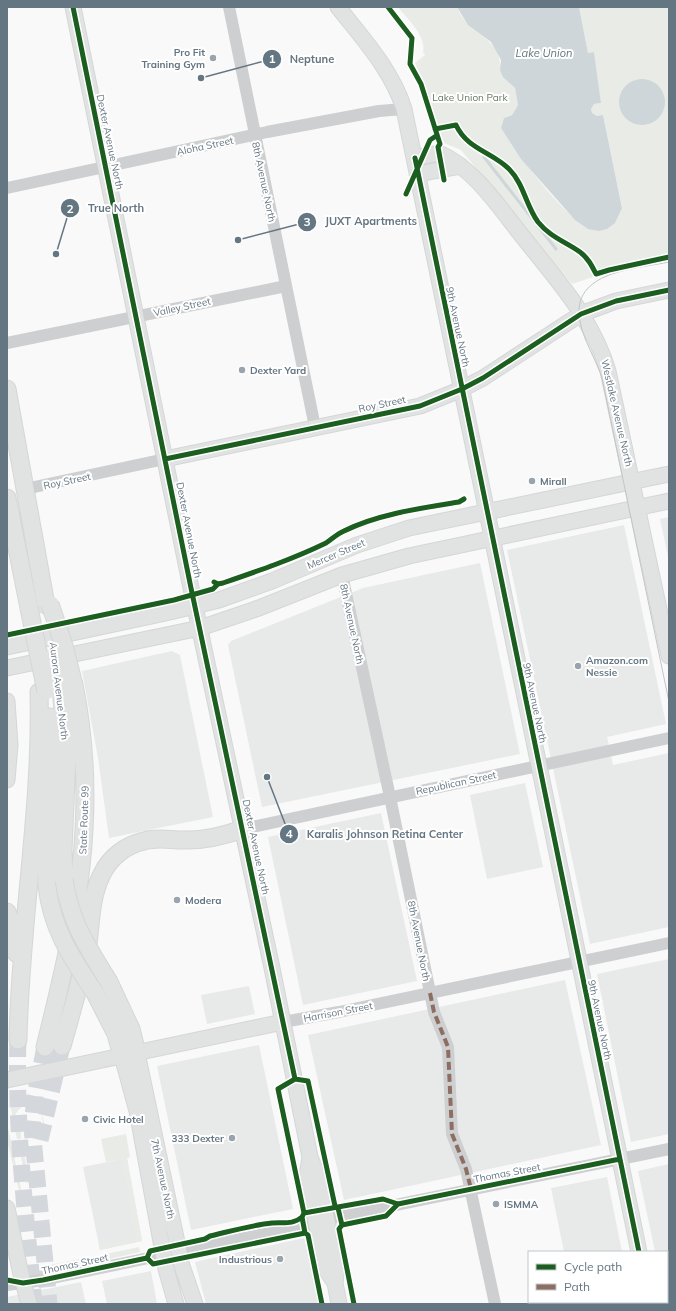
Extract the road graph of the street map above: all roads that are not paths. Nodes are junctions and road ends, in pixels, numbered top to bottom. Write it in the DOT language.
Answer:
graph roads {
  1 [pos="73,7"];
  2 [pos="229,7"];
  3 [pos="338,7"];
  4 [pos="404,109"];
  5 [pos="255,135"];
  6 [pos="414,158"];
  7 [pos="461,166"];
  8 [pos="106,167"];
  9 [pos="418,174"];
  10 [pos="7,188"];
  11 [pos="286,286"];
  12 [pos="669,290"];
  13 [pos="581,314"];
  14 [pos="137,317"];
  15 [pos="7,343"];
  16 [pos="7,389"];
  17 [pos="462,389"];
  18 [pos="315,427"];
  19 [pos="165,459"];
  20 [pos="669,474"];
  21 [pos="632,482"];
  22 [pos="25,489"];
  23 [pos="7,498"];
  24 [pos="669,501"];
  25 [pos="638,507"];
  26 [pos="487,512"];
  27 [pos="492,538"];
  28 [pos="342,575"];
  29 [pos="195,606"];
  30 [pos="200,628"];
  31 [pos="7,646"];
  32 [pos="37,652"];
  33 [pos="669,656"];
  34 [pos="7,668"];
  35 [pos="55,689"];
  36 [pos="7,701"];
  37 [pos="669,738"];
  38 [pos="539,766"];
  39 [pos="7,780"];
  40 [pos="390,797"];
  41 [pos="243,829"];
  42 [pos="7,912"];
  43 [pos="669,943"];
  44 [pos="579,962"];
  45 [pos="20,982"];
  46 [pos="430,993"];
  47 [pos="283,1022"];
  48 [pos="18,1040"];
  49 [pos="62,1046"];
  50 [pos="45,1047"];
  51 [pos="129,1055"];
  52 [pos="7,1080"];
  53 [pos="669,1149"];
  54 [pos="620,1160"];
  55 [pos="471,1189"];
  56 [pos="7,1208"];
  57 [pos="322,1221"];
  58 [pos="178,1251"];
  59 [pos="639,1251"];
  60 [pos="164,1255"];
  61 [pos="23,1283"];
  62 [pos="7,1285"];
  63 [pos="29,1304"];
  64 [pos="176,1304"];
  65 [pos="195,1304"];
  66 [pos="339,1304"];
  67 [pos="495,1304"];
  1 -- 8 [label="main road, Dexter Avenue North"];
  2 -- 5 [label="street, 8th Avenue North"];
  3 -- 4 [label="main road"];
  4 -- 5 [label="street, Aloha Street"];
  4 -- 6 [label="main road"];
  5 -- 8 [label="street, Aloha Street"];
  5 -- 11 [label="street, 8th Avenue North"];
  6 -- 7 [label="main road, Westlake Avenue North"];
  6 -- 9 [label="main road, 9th Avenue North"];
  7 -- 9 [label="main road"];
  7 -- 13 [label="main road, Westlake Avenue North"];
  8 -- 10 [label="street, Aloha Street"];
  8 -- 14 [label="main road, Dexter Avenue North"];
  9 -- 17 [label="main road, 9th Avenue North"];
  11 -- 14 [label="street, Valley Street"];
  11 -- 18 [label="street, 8th Avenue North"];
  12 -- 13 [label="main road"];
  13 -- 17 [label="main road, Roy Street"];
  13 -- 21 [label="main road, Westlake Avenue North"];
  14 -- 15 [label="street, Valley Street"];
  14 -- 19 [label="main road, Dexter Avenue North"];
  16 -- 22 [label="highway, Aurora Avenue North"];
  17 -- 18 [label="main road, Roy Street"];
  17 -- 26 [label="main road, 9th Avenue North"];
  18 -- 19 [label="main road, Roy Street"];
  19 -- 22 [label="street, Roy Street"];
  19 -- 29 [label="main road, Dexter Avenue North"];
  20 -- 21 [label="main road, Mercer Street"];
  21 -- 25 [label="main road, Westlake Avenue North"];
  21 -- 26 [label="main road, Mercer Street"];
  22 -- 35 [label="highway, Aurora Avenue North, bridge"];
  23 -- 32 [label="highway, Aurora Avenue North, bridge"];
  24 -- 25 [label="main road"];
  25 -- 27 [label="main road"];
  25 -- 33 [label="main road, Westlake Avenue North"];
  26 -- 27 [label="main road, 9th Avenue North"];
  26 -- 29 [label="main road, Mercer Street"];
  27 -- 28 [label="main road"];
  27 -- 38 [label="main road, 9th Avenue North"];
  28 -- 30 [label="main road"];
  28 -- 40 [label="street, 8th Avenue North"];
  29 -- 30 [label="main road, Dexter Avenue North"];
  29 -- 31 [label="main road, Mercer Street"];
  30 -- 34 [label="main road"];
  30 -- 41 [label="main road, Dexter Avenue North"];
  32 -- 35 [label="highway, State Route 99, bridge"];
  35 -- 45 [label="highway, State Route 99"];
  35 -- 50 [label="highway, State Route 99"];
  35 -- 51 [label="highway, Aurora Avenue North, bridge"];
  35 -- 51 [label="highway, Aurora Avenue North, bridge"];
  36 -- 39 [label="main road"];
  37 -- 38 [label="street, Republican Street"];
  38 -- 40 [label="street, Republican Street"];
  38 -- 44 [label="main road, 9th Avenue North"];
  40 -- 41 [label="street, Republican Street"];
  40 -- 46 [label="street, 8th Avenue North"];
  41 -- 47 [label="main road, Dexter Avenue North"];
  41 -- 49 [label="highway"];
  42 -- 45 [label="highway"];
  43 -- 44 [label="street, Harrison Street"];
  44 -- 46 [label="street, Harrison Street"];
  44 -- 54 [label="main road, 9th Avenue North"];
  45 -- 48 [label="highway, State Route 99"];
  46 -- 47 [label="street, Harrison Street"];
  46 -- 55 [label="street, 8th Avenue North"];
  47 -- 51 [label="main road, Harrison Street"];
  47 -- 57 [label="main road, Dexter Avenue North"];
  51 -- 52 [label="main road, Harrison Street"];
  51 -- 58 [label="main road, 7th Avenue North"];
  51 -- 60 [label="main road, 7th Avenue North"];
  53 -- 54 [label="street, Thomas Street"];
  54 -- 55 [label="street, Thomas Street"];
  54 -- 59 [label="main road, 9th Avenue North"];
  55 -- 57 [label="street, Thomas Street"];
  55 -- 67 [label="street, 8th Avenue North"];
  56 -- 61 [label="main road"];
  57 -- 58 [label="street, Thomas Street"];
  57 -- 66 [label="main road, Dexter Avenue North"];
  58 -- 65 [label="main road, 7th Avenue North"];
  60 -- 61 [label="street, Thomas Street"];
  60 -- 64 [label="main road, 7th Avenue North"];
  61 -- 62 [label="street, Thomas Street"];
  61 -- 63 [label="main road"];
}
